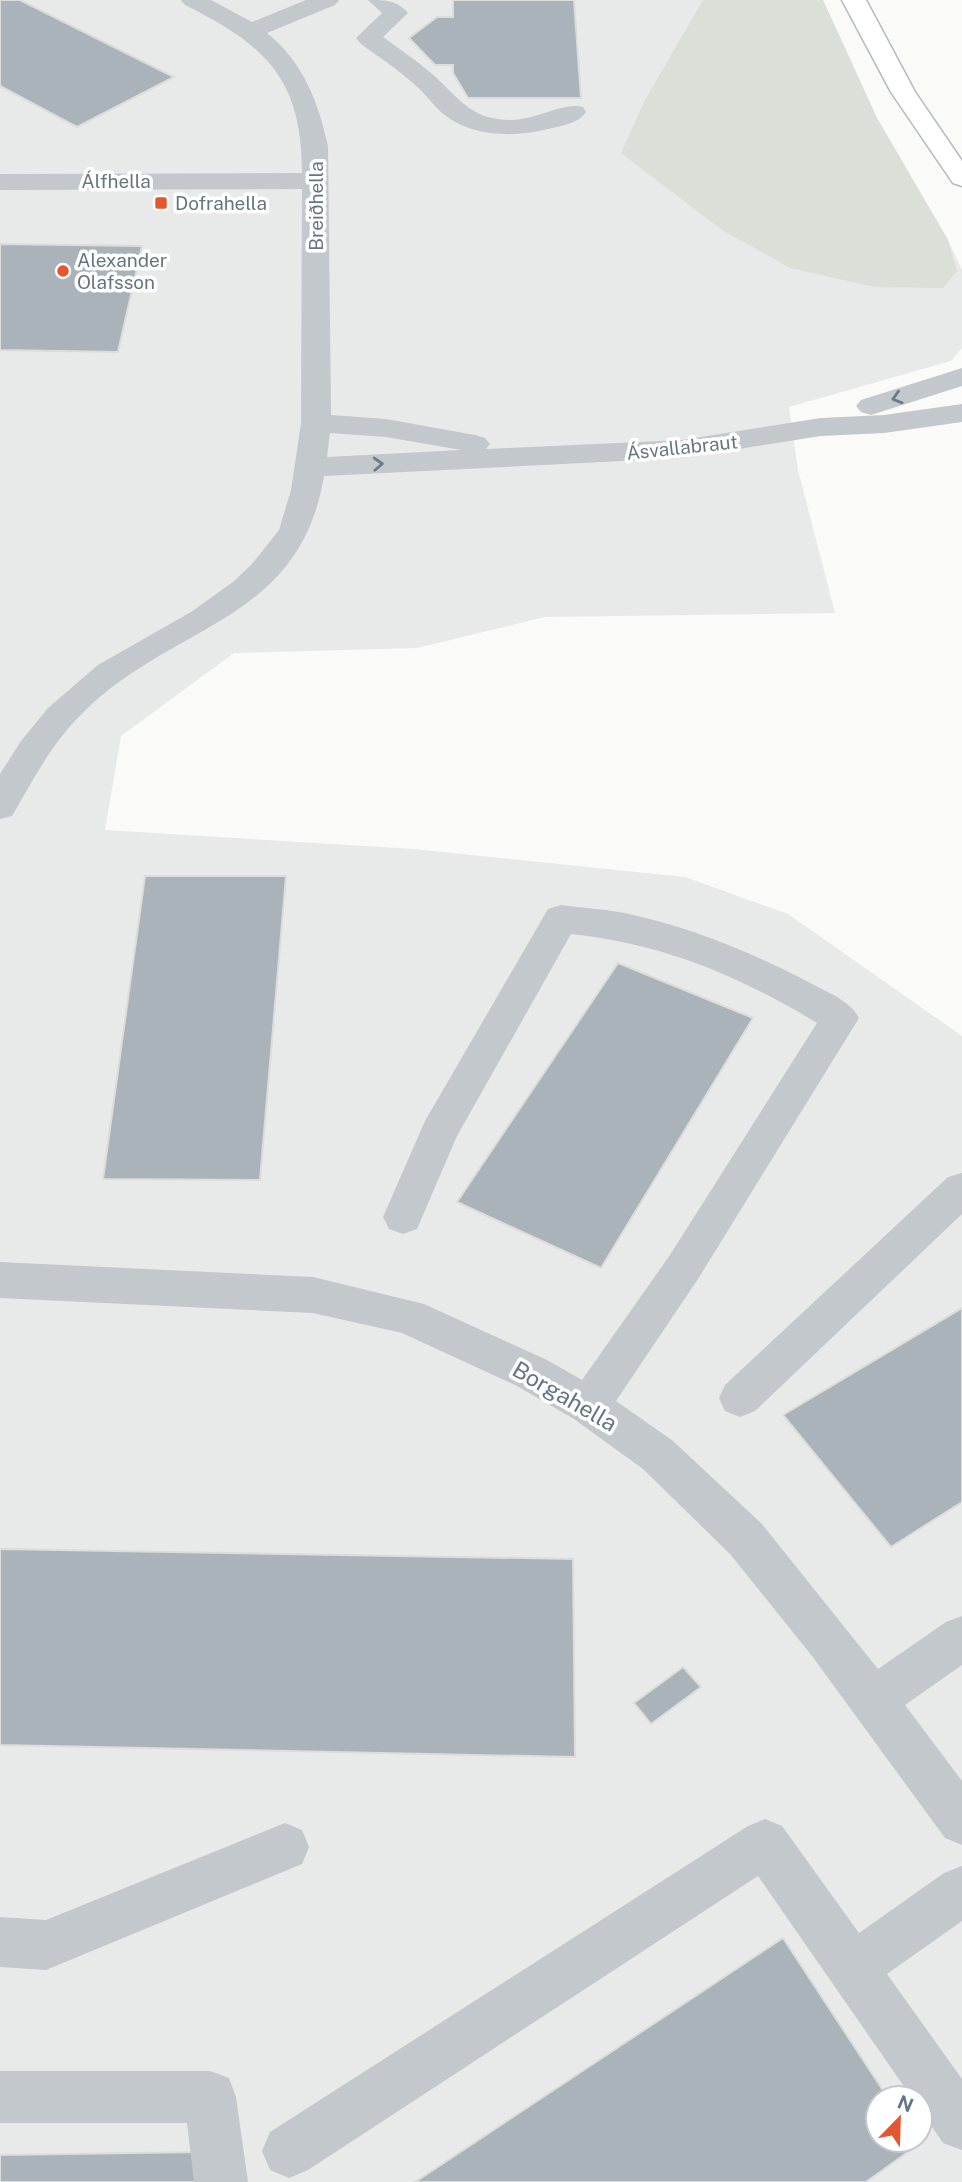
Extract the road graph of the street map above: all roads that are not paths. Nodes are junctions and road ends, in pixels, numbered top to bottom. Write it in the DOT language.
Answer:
graph roads {
  1 [pos="193,0"];
  2 [pos="327,0"];
  3 [pos="380,0"];
  4 [pos="855,0"];
  5 [pos="250,31"];
  6 [pos="575,112"];
  7 [pos="962,178"];
  8 [pos="316,181"];
  9 [pos="0,182"];
  10 [pos="962,377"];
  11 [pos="962,413"];
  12 [pos="316,423"];
  13 [pos="821,427"];
  14 [pos="542,456"];
  15 [pos="310,467"];
  16 [pos="0,807"];
  17 [pos="962,1189"];
  18 [pos="403,1217"];
  19 [pos="0,1280"];
  20 [pos="740,1398"];
  21 [pos="589,1406"];
  22 [pos="962,1638"];
  23 [pos="872,1700"];
  24 [pos="962,1821"];
  25 [pos="285,1847"];
  26 [pos="962,1891"];
  27 [pos="0,1942"];
  28 [pos="852,1968"];
  29 [pos="0,2097"];
  30 [pos="962,2124"];
  31 [pos="289,2151"];
  32 [pos="221,2182"];
  1 -- 5 [label="street, Breiðhella"];
  2 -- 5 [label="street"];
  3 -- 6 [label="street"];
  4 -- 7 [label="main road"];
  5 -- 8 [label="street, Breiðhella"];
  8 -- 9 [label="street, Álfhella"];
  8 -- 12 [label="street, Breiðhella"];
  10 -- 13 [label="street, Ásvallabraut, one-way"];
  11 -- 13 [label="street, Ásvallabraut"];
  12 -- 14 [label="street, Ásvallabraut"];
  12 -- 15 [label="street, Breiðhella"];
  13 -- 14 [label="street, Ásvallabraut"];
  15 -- 14 [label="street, Ásvallabraut, one-way"];
  15 -- 16 [label="street"];
  17 -- 20 [label="street"];
  18 -- 21 [label="street"];
  19 -- 21 [label="street, Borgahella"];
  21 -- 23 [label="street, Borgahella"];
  22 -- 23 [label="street"];
  23 -- 24 [label="street, Borgahella"];
  25 -- 27 [label="street"];
  26 -- 28 [label="street"];
  28 -- 30 [label="street"];
  28 -- 31 [label="street"];
  29 -- 32 [label="street"];
}
